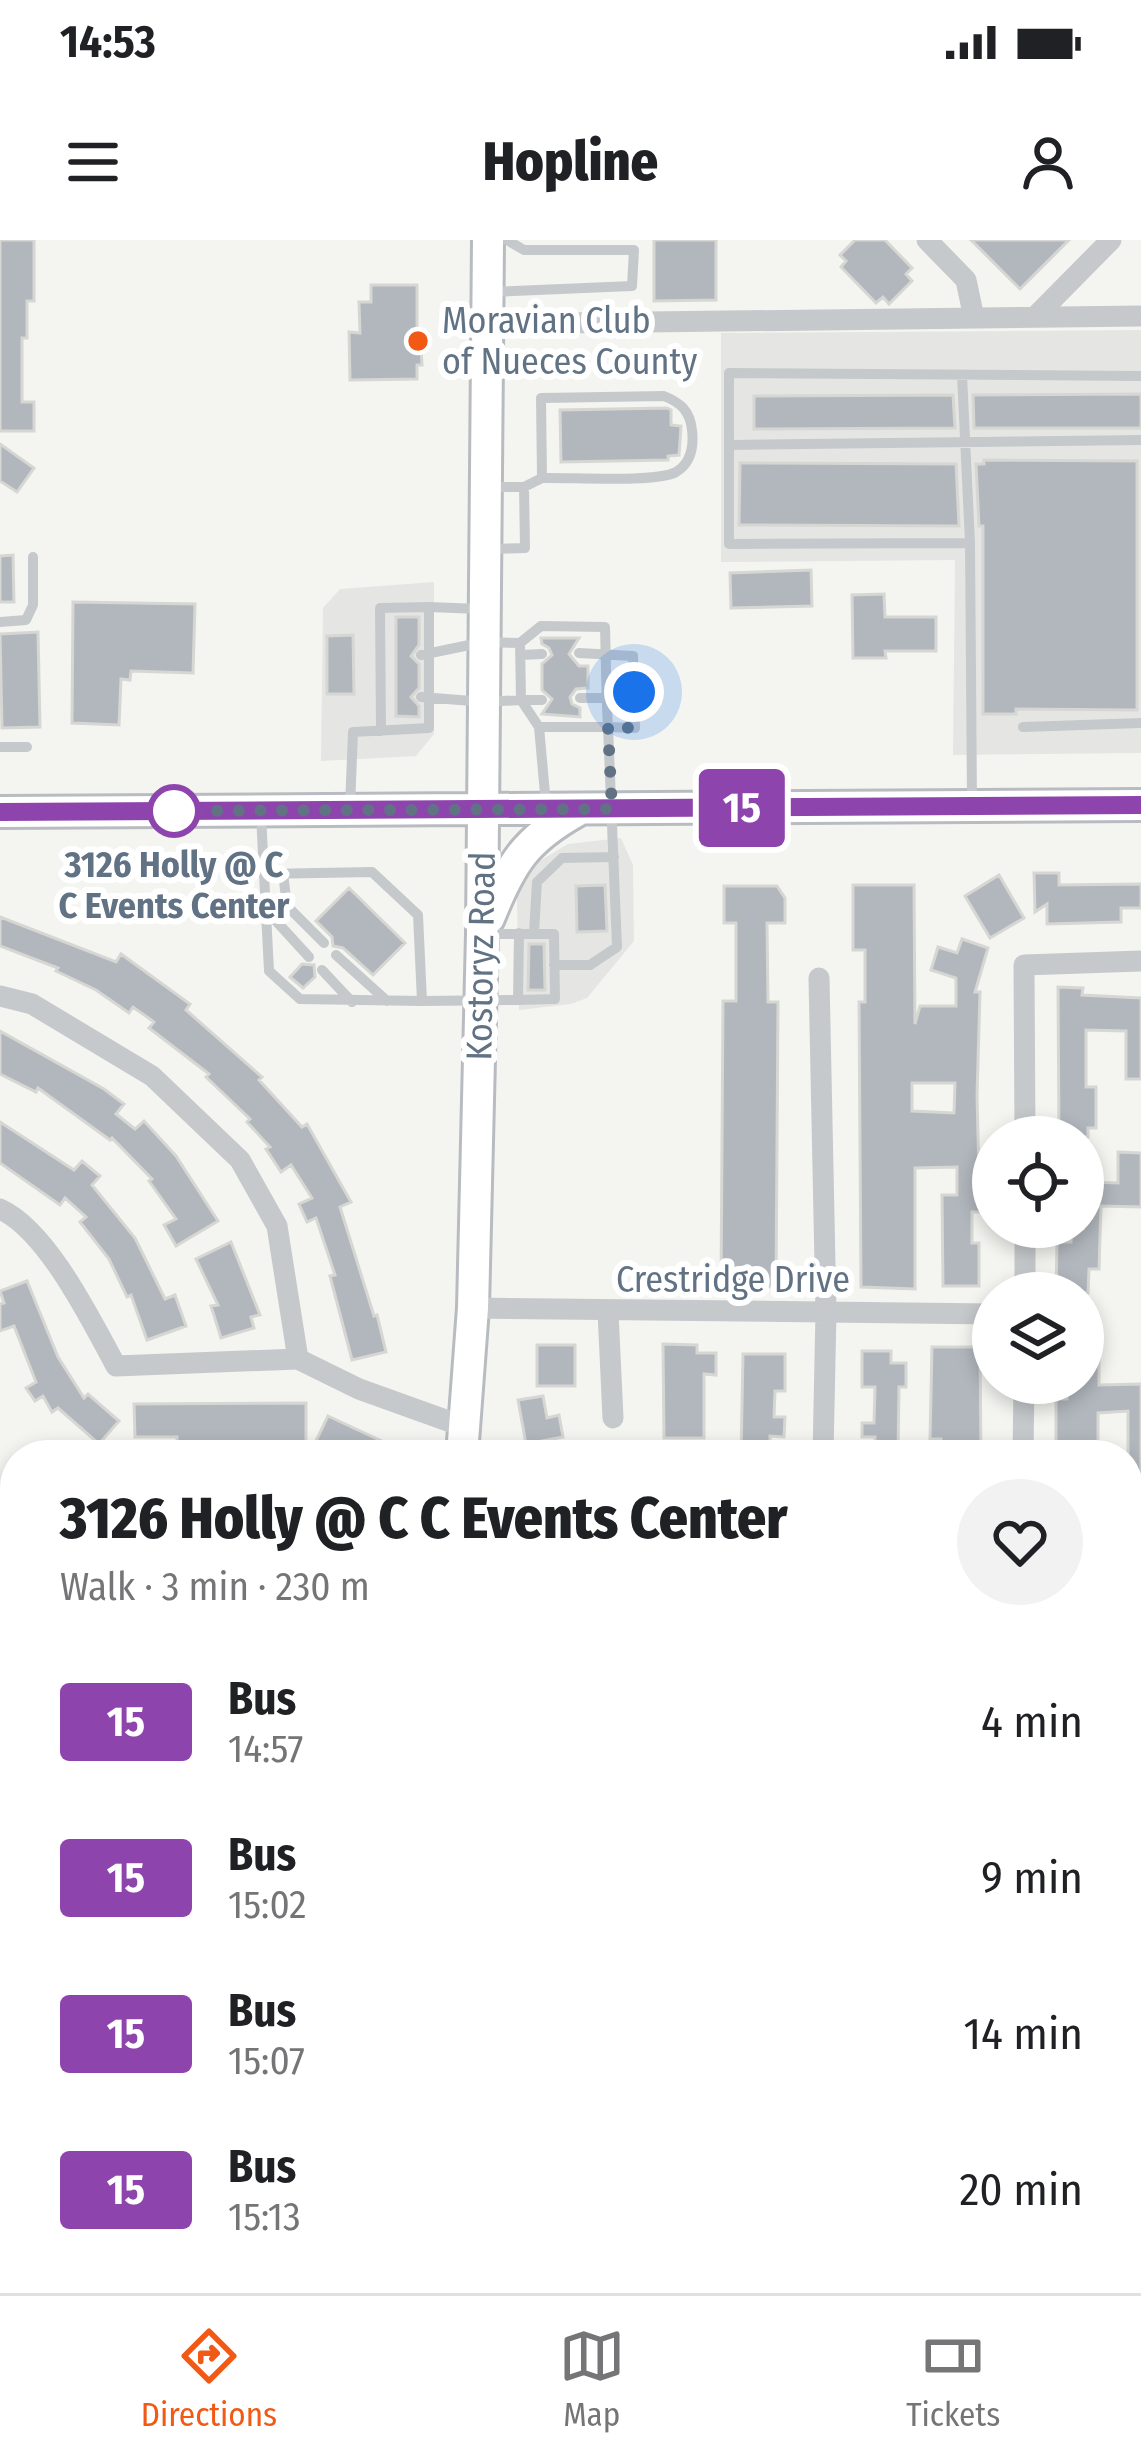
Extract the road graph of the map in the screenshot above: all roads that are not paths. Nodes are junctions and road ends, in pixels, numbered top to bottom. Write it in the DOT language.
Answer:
graph roads {
  1 [pos="488,240"];
  2 [pos="507,240"];
  3 [pos="927,240"];
  4 [pos="1111,240"];
  5 [pos="488,292"];
  6 [pos="1141,316"];
  7 [pos="1035,317"];
  8 [pos="974,318"];
  9 [pos="488,324"];
  10 [pos="962,375"];
  11 [pos="1141,376"];
  12 [pos="1141,440"];
  13 [pos="966,442"];
  14 [pos="729,445"];
  15 [pos="542,478"];
  16 [pos="486,487"];
  17 [pos="524,487"];
  18 [pos="970,543"];
  19 [pos="485,550"];
  20 [pos="33,557"];
  21 [pos="428,607"];
  22 [pos="484,609"];
  23 [pos="0,622"];
  24 [pos="380,630"];
  25 [pos="396,631"];
  26 [pos="484,642"];
  27 [pos="521,649"];
  28 [pos="606,652"];
  29 [pos="579,653"];
  30 [pos="380,654"];
  31 [pos="396,654"];
  32 [pos="542,654"];
  33 [pos="424,656"];
  34 [pos="381,673"];
  35 [pos="396,673"];
  36 [pos="381,694"];
  37 [pos="396,694"];
  38 [pos="425,698"];
  39 [pos="580,698"];
  40 [pos="607,698"];
  41 [pos="521,700"];
  42 [pos="542,700"];
  43 [pos="484,702"];
  44 [pos="1141,723"];
  45 [pos="539,727"];
  46 [pos="608,727"];
  47 [pos="1023,727"];
  48 [pos="381,731"];
  49 [pos="0,746"];
  50 [pos="28,747"];
  51 [pos="1141,805"];
  52 [pos="973,806"];
  53 [pos="482,809"];
  54 [pos="546,809"];
  55 [pos="596,809"];
  56 [pos="350,810"];
  57 [pos="261,811"];
  58 [pos="0,812"];
  59 [pos="614,857"];
  60 [pos="283,873"];
  61 [pos="264,874"];
  62 [pos="266,910"];
  63 [pos="519,933"];
  64 [pos="534,933"];
  65 [pos="482,934"];
  66 [pos="324,943"];
  67 [pos="336,955"];
  68 [pos="309,957"];
  69 [pos="551,959"];
  70 [pos="1141,961"];
  71 [pos="322,970"];
  72 [pos="819,978"];
  73 [pos="0,996"];
  74 [pos="480,999"];
  75 [pos="422,1000"];
  76 [pos="518,1000"];
  77 [pos="352,1002"];
  78 [pos="388,1002"];
  79 [pos="1025,1116"];
  80 [pos="0,1209"];
  81 [pos="473,1308"];
  82 [pos="608,1312"];
  83 [pos="826,1312"];
  84 [pos="972,1314"];
  85 [pos="298,1359"];
  86 [pos="1024,1404"];
  87 [pos="613,1418"];
  88 [pos="460,1440"];
  89 [pos="462,1440"];
  90 [pos="823,1440"];
  91 [pos="1023,1440"];
  1 -- 5 [label="main road, Kostoryz Road"];
  2 -- 5 [label="lane"];
  3 -- 8 [label="street"];
  4 -- 7 [label="street"];
  5 -- 9 [label="main road, Kostoryz Road"];
  6 -- 7 [label="street"];
  7 -- 8 [label="street"];
  8 -- 9 [label="street"];
  9 -- 16 [label="main road, Kostoryz Road"];
  10 -- 11 [label="lane"];
  10 -- 13 [label="lane"];
  10 -- 14 [label="lane"];
  12 -- 13 [label="lane"];
  13 -- 14 [label="lane"];
  13 -- 18 [label="lane"];
  14 -- 18 [label="lane"];
  15 -- 15 [label="lane"];
  15 -- 17 [label="lane"];
  16 -- 17 [label="lane"];
  16 -- 19 [label="main road, Kostoryz Road"];
  17 -- 19 [label="lane"];
  18 -- 52 [label="lane"];
  19 -- 22 [label="main road, Kostoryz Road"];
  20 -- 23 [label="lane"];
  21 -- 22 [label="lane"];
  21 -- 24 [label="lane"];
  21 -- 33 [label="lane"];
  22 -- 26 [label="main road, Kostoryz Road"];
  24 -- 25 [label="lane"];
  24 -- 30 [label="lane"];
  26 -- 27 [label="lane"];
  26 -- 33 [label="lane"];
  26 -- 43 [label="main road, Kostoryz Road"];
  27 -- 28 [label="lane"];
  27 -- 32 [label="lane"];
  27 -- 41 [label="lane"];
  28 -- 29 [label="lane"];
  28 -- 40 [label="lane"];
  28 -- 46 [label="lane"];
  30 -- 31 [label="lane"];
  30 -- 34 [label="lane"];
  33 -- 38 [label="lane"];
  34 -- 35 [label="lane"];
  34 -- 36 [label="lane"];
  36 -- 37 [label="lane"];
  36 -- 48 [label="lane"];
  38 -- 43 [label="lane"];
  38 -- 48 [label="lane"];
  39 -- 40 [label="lane"];
  40 -- 46 [label="lane"];
  41 -- 42 [label="lane"];
  41 -- 43 [label="lane"];
  41 -- 45 [label="lane"];
  43 -- 53 [label="main road, Kostoryz Road"];
  44 -- 47 [label="lane"];
  45 -- 46 [label="lane"];
  45 -- 54 [label="lane"];
  46 -- 55 [label="lane"];
  48 -- 56 [label="lane"];
  49 -- 50 [label="lane"];
  51 -- 52 [label="main road"];
  52 -- 55 [label="main road"];
  53 -- 54 [label="main road"];
  53 -- 56 [label="main road"];
  53 -- 65 [label="main road, Kostoryz Road"];
  54 -- 55 [label="main road"];
  55 -- 59 [label="lane"];
  55 -- 65 [label="main road"];
  56 -- 57 [label="main road"];
  57 -- 58 [label="main road"];
  57 -- 61 [label="lane"];
  59 -- 64 [label="lane"];
  59 -- 69 [label="lane"];
  60 -- 61 [label="lane"];
  60 -- 66 [label="lane"];
  60 -- 75 [label="lane"];
  61 -- 62 [label="lane"];
  62 -- 68 [label="lane"];
  62 -- 77 [label="lane"];
  63 -- 64 [label="lane"];
  63 -- 65 [label="lane"];
  63 -- 76 [label="lane"];
  64 -- 69 [label="lane"];
  65 -- 74 [label="main road, Kostoryz Road"];
  67 -- 78 [label="lane"];
  69 -- 76 [label="lane"];
  70 -- 79 [label="street"];
  71 -- 77 [label="lane"];
  72 -- 83 [label="street"];
  73 -- 85 [label="street"];
  74 -- 75 [label="lane"];
  74 -- 76 [label="lane"];
  74 -- 81 [label="main road, Kostoryz Road"];
  75 -- 78 [label="lane"];
  77 -- 78 [label="lane"];
  80 -- 85 [label="street"];
  81 -- 82 [label="street, Crestridge Drive"];
  81 -- 89 [label="main road, Kostoryz Road"];
  82 -- 83 [label="street, Crestridge Drive"];
  82 -- 87 [label="street"];
  83 -- 84 [label="street, Crestridge Drive"];
  83 -- 90 [label="street"];
  85 -- 88 [label="street"];
  86 -- 91 [label="street"];
}
